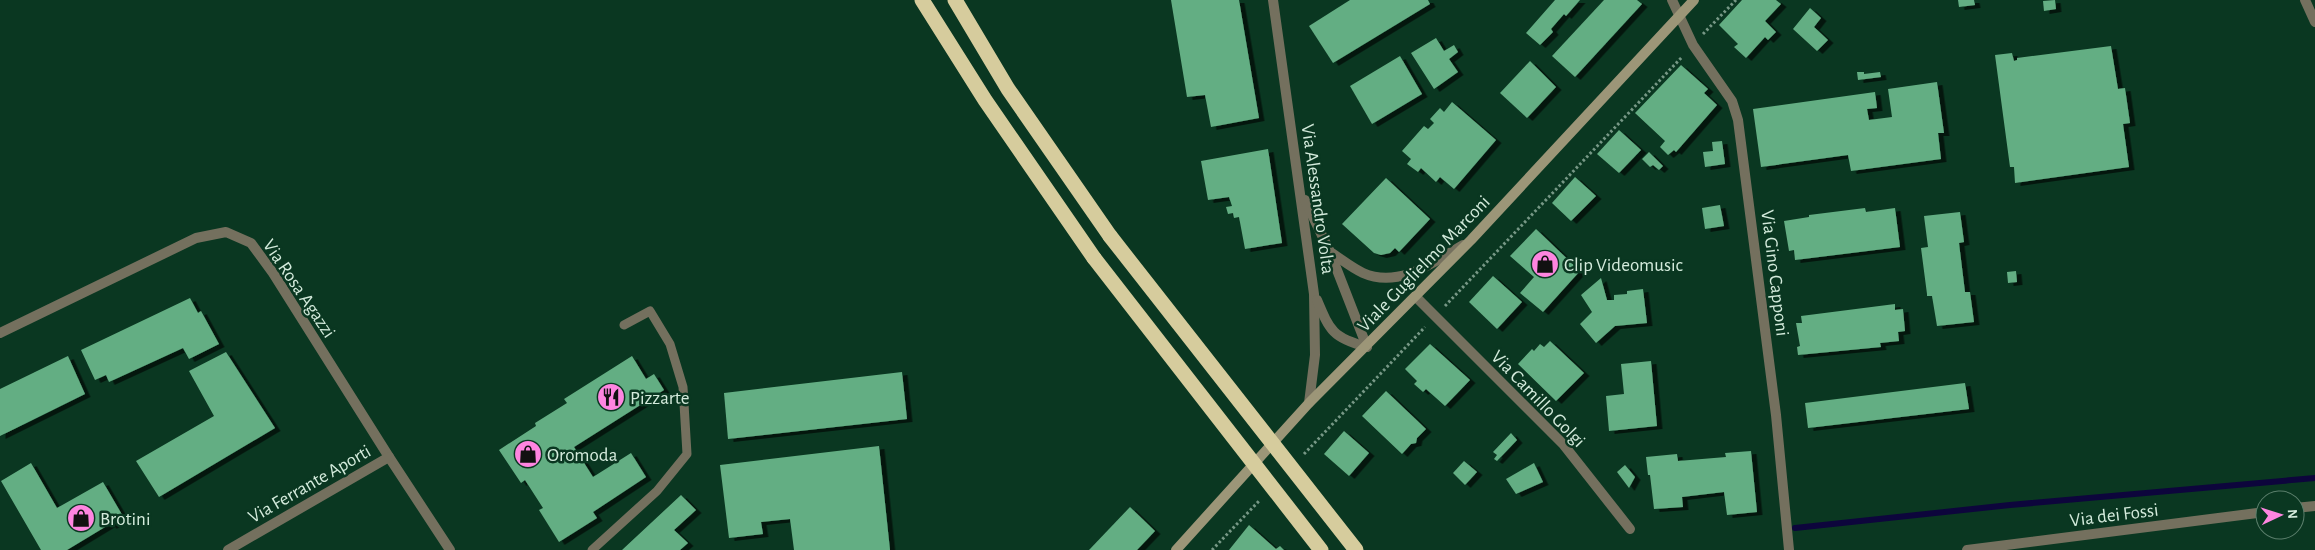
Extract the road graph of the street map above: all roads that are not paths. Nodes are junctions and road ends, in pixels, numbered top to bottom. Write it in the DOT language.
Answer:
graph roads {
  1 [pos="922,0"];
  2 [pos="955,0"];
  3 [pos="1273,0"];
  4 [pos="1672,0"];
  5 [pos="1694,0"];
  6 [pos="2305,0"];
  7 [pos="1679,16"];
  8 [pos="2315,22"];
  9 [pos="1300,190"];
  10 [pos="1471,240"];
  11 [pos="1330,252"];
  12 [pos="1314,294"];
  13 [pos="1416,297"];
  14 [pos="624,325"];
  15 [pos="0,333"];
  16 [pos="1367,347"];
  17 [pos="1309,403"];
  18 [pos="389,457"];
  19 [pos="2255,513"];
  20 [pos="1630,529"];
  21 [pos="228,550"];
  22 [pos="450,550"];
  23 [pos="592,550"];
  24 [pos="1176,550"];
  25 [pos="1321,550"];
  26 [pos="1356,550"];
  27 [pos="1789,550"];
  28 [pos="1968,550"];
  1 -- 25 [label="highway, bridge"];
  2 -- 26 [label="highway, bridge"];
  3 -- 9 [label="street, Via Alessandro Volta"];
  4 -- 7 [label="street, Via Gino Capponi"];
  5 -- 7 [label="street, Viale Guglielmo Marconi"];
  6 -- 8 [label="street"];
  7 -- 10 [label="street, Viale Guglielmo Marconi"];
  7 -- 27 [label="street, Via Gino Capponi"];
  9 -- 11 [label="street"];
  9 -- 12 [label="street, Via Alessandro Volta"];
  10 -- 11 [label="street"];
  10 -- 13 [label="street, Viale Guglielmo Marconi"];
  11 -- 16 [label="street"];
  12 -- 16 [label="street"];
  12 -- 17 [label="street, Via Alessandro Volta"];
  13 -- 16 [label="street, Viale Guglielmo Marconi"];
  13 -- 20 [label="street, Via Camillo Golgi"];
  14 -- 23 [label="lane"];
  15 -- 18 [label="street, Via Rosa Agazzi"];
  16 -- 17 [label="street, Viale Guglielmo Marconi"];
  17 -- 24 [label="street, Viale Guglielmo Marconi"];
  18 -- 21 [label="street, Via Ferrante Aporti"];
  18 -- 22 [label="street, Via Ferrante Aporti"];
  19 -- 28 [label="street, Via dei Fossi"];
}
